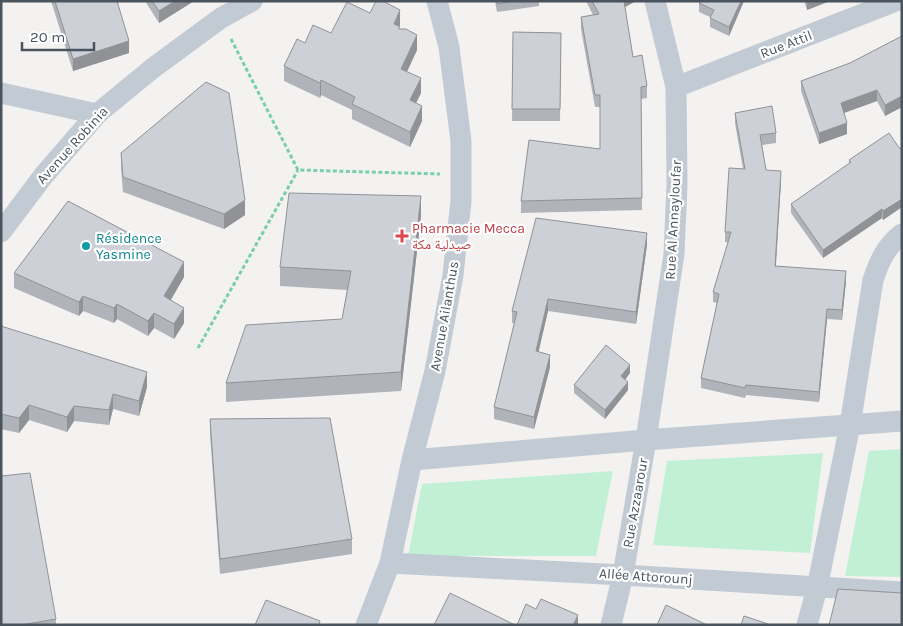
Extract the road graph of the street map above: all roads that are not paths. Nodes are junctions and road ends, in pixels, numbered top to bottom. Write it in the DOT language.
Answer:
graph roads {
  1 [pos="252,1"];
  2 [pos="437,1"];
  3 [pos="655,1"];
  4 [pos="896,1"];
  5 [pos="676,87"];
  6 [pos="1,93"];
  7 [pos="97,114"];
  8 [pos="1,232"];
  9 [pos="902,234"];
  10 [pos="902,421"];
  11 [pos="850,425"];
  12 [pos="646,440"];
  13 [pos="412,460"];
  14 [pos="390,563"];
  15 [pos="623,575"];
  16 [pos="817,588"];
  17 [pos="902,592"];
  18 [pos="366,625"];
  19 [pos="611,625"];
  20 [pos="807,625"];
  1 -- 7 [label="street, Avenue Robinia"];
  2 -- 13 [label="street, Avenue Ailanthus"];
  3 -- 5 [label="street, Rue Al Annayloufar"];
  4 -- 5 [label="street, Rue Attil"];
  5 -- 12 [label="street, Rue Al Annayloufar"];
  6 -- 7 [label="street"];
  7 -- 8 [label="street, Avenue Robinia"];
  9 -- 11 [label="street"];
  10 -- 11 [label="street"];
  11 -- 12 [label="street"];
  11 -- 16 [label="street"];
  12 -- 13 [label="street"];
  12 -- 15 [label="street, Rue Azzaarour"];
  13 -- 14 [label="street, Avenue Ailanthus"];
  14 -- 15 [label="street, Allée Attorounj"];
  14 -- 18 [label="street, Avenue Ailanthus"];
  15 -- 16 [label="street, Allée Attorounj"];
  15 -- 19 [label="street, Rue Azzaarour"];
  16 -- 17 [label="street, Allée Attorounj"];
  16 -- 20 [label="street"];
}
